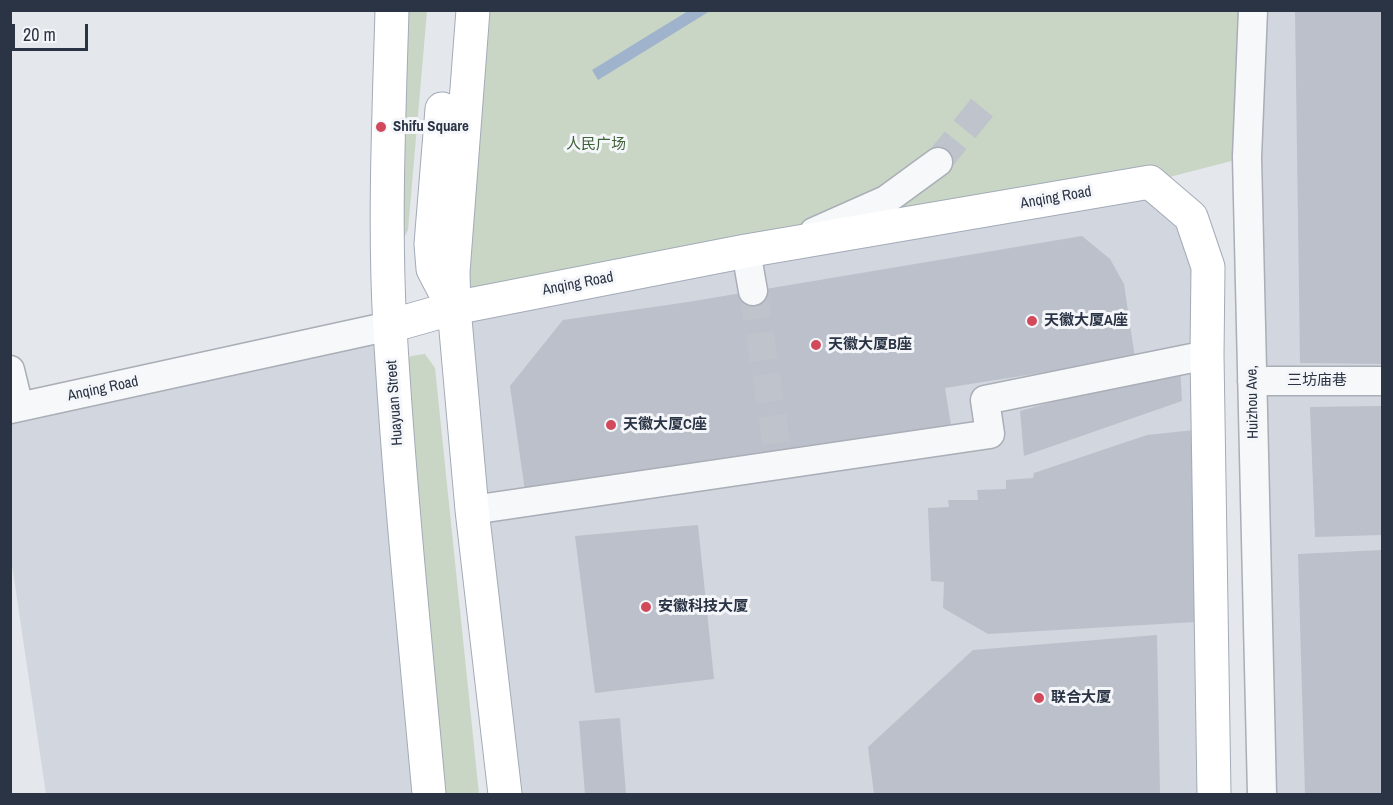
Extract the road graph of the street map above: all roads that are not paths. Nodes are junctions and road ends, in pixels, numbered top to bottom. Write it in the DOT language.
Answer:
graph roads {
  1 [pos="392,10"];
  2 [pos="450,10"];
  3 [pos="473,10"];
  4 [pos="1253,10"];
  5 [pos="938,162"];
  6 [pos="788,244"];
  7 [pos="746,251"];
  8 [pos="753,291"];
  9 [pos="454,308"];
  10 [pos="390,326"];
  11 [pos="1207,355"];
  12 [pos="10,369"];
  13 [pos="1252,381"];
  14 [pos="1383,381"];
  15 [pos="15,408"];
  16 [pos="472,510"];
  17 [pos="429,795"];
  18 [pos="505,795"];
  19 [pos="1214,795"];
  20 [pos="1262,795"];
  1 -- 10 [label="main road, Huayuan Street"];
  2 -- 9 [label="main road"];
  3 -- 9 [label="main road"];
  4 -- 13 [label="street, Huizhou Ave,"];
  5 -- 6 [label="street"];
  6 -- 7 [label="main road, Anqing Road"];
  6 -- 11 [label="main road, Anqing Road"];
  7 -- 8 [label="street"];
  7 -- 9 [label="main road, Anqing Road"];
  9 -- 10 [label="main road, Anqing Road"];
  9 -- 16 [label="main road"];
  10 -- 15 [label="street, Anqing Road"];
  10 -- 17 [label="main road, Huayuan Street"];
  11 -- 16 [label="street"];
  11 -- 19 [label="main road"];
  12 -- 15 [label="street"];
  13 -- 14 [label="street, 三坊庙巷"];
  13 -- 20 [label="street, Huizhou Ave,"];
  16 -- 18 [label="main road"];
}
